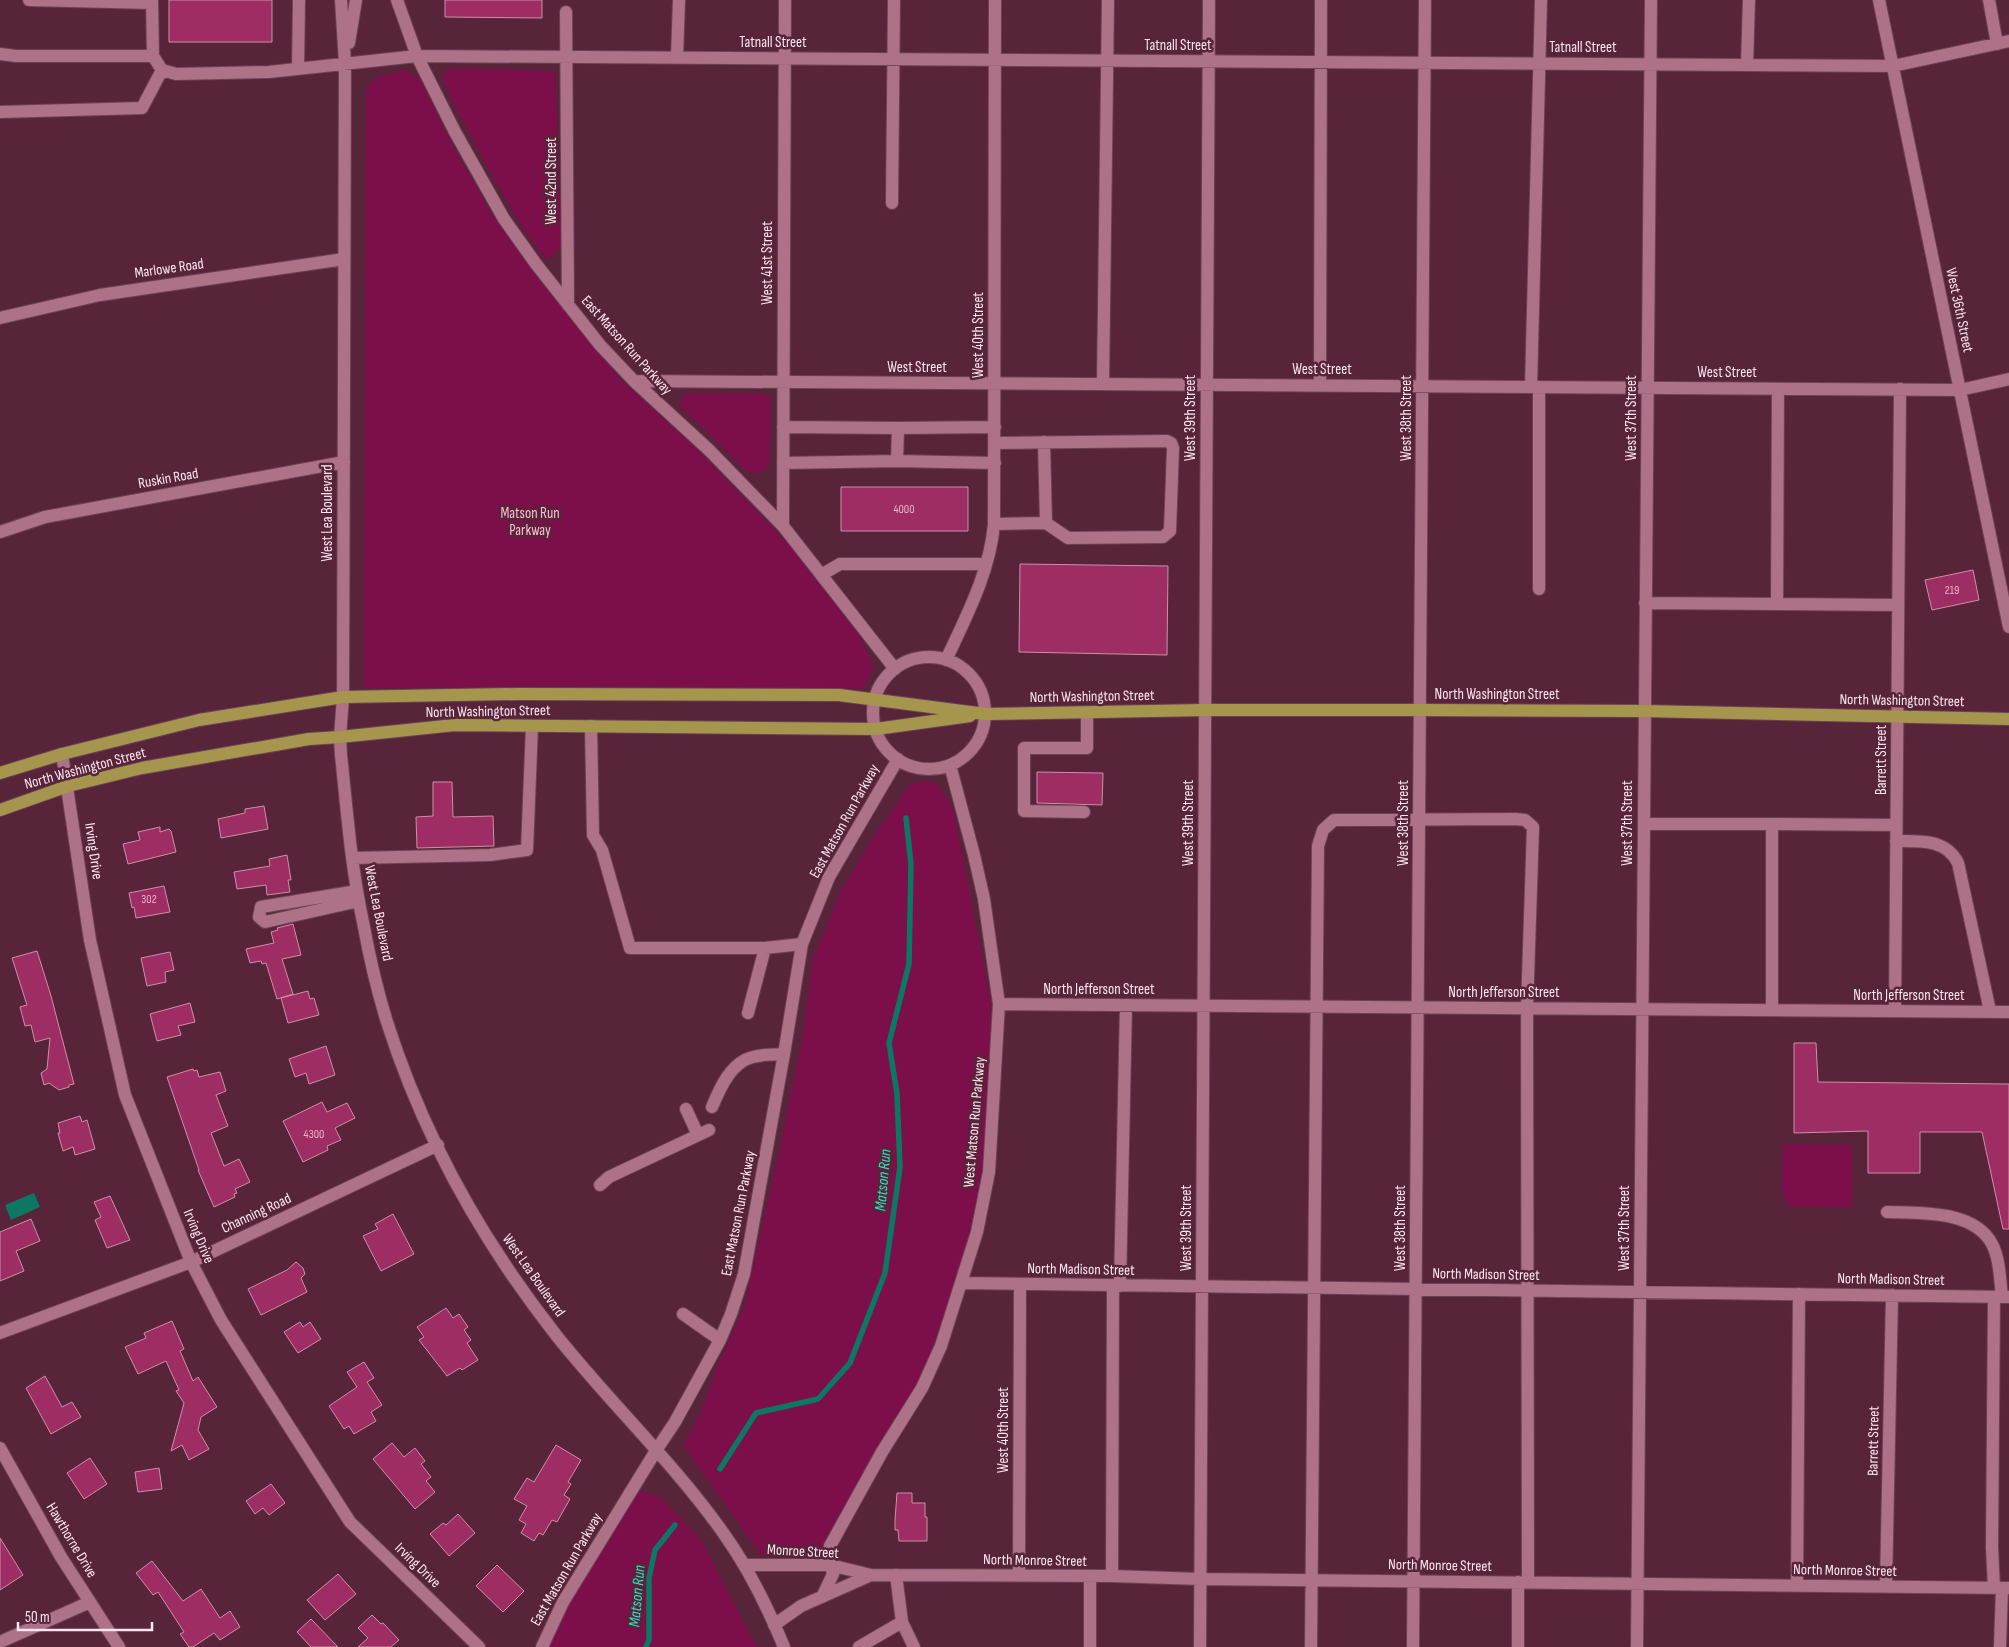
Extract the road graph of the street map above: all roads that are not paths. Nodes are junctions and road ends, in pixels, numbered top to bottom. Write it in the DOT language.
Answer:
graph roads {
  1 [pos="29,0"];
  2 [pos="299,0"];
  3 [pos="341,0"];
  4 [pos="356,0"];
  5 [pos="397,0"];
  6 [pos="679,0"];
  7 [pos="785,0"];
  8 [pos="894,0"];
  9 [pos="995,0"];
  10 [pos="1108,0"];
  11 [pos="1209,0"];
  12 [pos="1320,0"];
  13 [pos="1425,0"];
  14 [pos="1541,0"];
  15 [pos="1650,0"];
  16 [pos="1749,0"];
  17 [pos="1879,0"];
  18 [pos="1989,0"];
  19 [pos="152,1"];
  20 [pos="566,12"];
  21 [pos="2003,42"];
  22 [pos="0,54"];
  23 [pos="153,56"];
  24 [pos="417,56"];
  25 [pos="566,57"];
  26 [pos="678,58"];
  27 [pos="785,58"];
  28 [pos="893,59"];
  29 [pos="995,60"];
  30 [pos="1108,60"];
  31 [pos="1209,61"];
  32 [pos="1320,62"];
  33 [pos="1425,62"];
  34 [pos="345,63"];
  35 [pos="1540,63"];
  36 [pos="1650,64"];
  37 [pos="1748,65"];
  38 [pos="1893,66"];
  39 [pos="298,69"];
  40 [pos="162,70"];
  41 [pos="0,112"];
  42 [pos="892,202"];
  43 [pos="344,260"];
  44 [pos="568,305"];
  45 [pos="0,318"];
  46 [pos="2009,380"];
  47 [pos="634,381"];
  48 [pos="783,382"];
  49 [pos="995,383"];
  50 [pos="1103,384"];
  51 [pos="1207,385"];
  52 [pos="1320,386"];
  53 [pos="1422,386"];
  54 [pos="1535,387"];
  55 [pos="1647,388"];
  56 [pos="1778,388"];
  57 [pos="1900,389"];
  58 [pos="1960,390"];
  59 [pos="783,427"];
  60 [pos="995,427"];
  61 [pos="898,428"];
  62 [pos="995,442"];
  63 [pos="1044,442"];
  64 [pos="897,461"];
  65 [pos="344,462"];
  66 [pos="783,463"];
  67 [pos="995,463"];
  68 [pos="1046,523"];
  69 [pos="994,524"];
  70 [pos="782,526"];
  71 [pos="0,532"];
  72 [pos="986,564"];
  73 [pos="821,575"];
  74 [pos="1539,589"];
  75 [pos="1645,604"];
  76 [pos="1777,604"];
  77 [pos="1898,605"];
  78 [pos="2009,627"];
  79 [pos="946,660"];
  80 [pos="895,670"];
  81 [pos="343,697"];
  82 [pos="876,698"];
  83 [pos="1205,710"];
  84 [pos="1420,710"];
  85 [pos="1644,711"];
  86 [pos="1087,713"];
  87 [pos="985,714"];
  88 [pos="1897,716"];
  89 [pos="2009,719"];
  90 [pos="532,726"];
  91 [pos="592,726"];
  92 [pos="876,728"];
  93 [pos="340,737"];
  94 [pos="62,754"];
  95 [pos="898,759"];
  96 [pos="950,765"];
  97 [pos="0,772"];
  98 [pos="68,786"];
  99 [pos="0,810"];
  100 [pos="1084,812"];
  101 [pos="1419,819"];
  102 [pos="1644,824"];
  103 [pos="1772,824"];
  104 [pos="1896,825"];
  105 [pos="1896,841"];
  106 [pos="352,858"];
  107 [pos="358,896"];
  108 [pos="802,944"];
  109 [pos="766,948"];
  110 [pos="999,1004"];
  111 [pos="1126,1005"];
  112 [pos="1203,1006"];
  113 [pos="1317,1006"];
  114 [pos="1418,1007"];
  115 [pos="1527,1008"];
  116 [pos="1642,1009"];
  117 [pos="1772,1010"];
  118 [pos="1895,1011"];
  119 [pos="1990,1012"];
  120 [pos="2009,1012"];
  121 [pos="748,1013"];
  122 [pos="784,1054"];
  123 [pos="712,1107"];
  124 [pos="686,1109"];
  125 [pos="438,1145"];
  126 [pos="600,1185"];
  127 [pos="1887,1212"];
  128 [pos="191,1262"];
  129 [pos="962,1283"];
  130 [pos="1020,1284"];
  131 [pos="1117,1286"];
  132 [pos="1202,1287"];
  133 [pos="1313,1288"];
  134 [pos="1416,1289"];
  135 [pos="1528,1291"];
  136 [pos="1640,1292"];
  137 [pos="1798,1294"];
  138 [pos="1892,1295"];
  139 [pos="2002,1297"];
  140 [pos="683,1314"];
  141 [pos="0,1333"];
  142 [pos="720,1340"];
  143 [pos="0,1448"];
  144 [pos="657,1448"];
  145 [pos="744,1565"];
  146 [pos="830,1565"];
  147 [pos="871,1575"];
  148 [pos="896,1575"];
  149 [pos="1019,1576"];
  150 [pos="1112,1576"];
  151 [pos="1090,1577"];
  152 [pos="1200,1579"];
  153 [pos="1311,1580"];
  154 [pos="1414,1581"];
  155 [pos="1523,1582"];
  156 [pos="1637,1584"];
  157 [pos="1798,1586"];
  158 [pos="1886,1586"];
  159 [pos="2001,1588"];
  160 [pos="822,1597"];
  161 [pos="90,1602"];
  162 [pos="794,1610"];
  163 [pos="902,1622"];
  164 [pos="774,1625"];
  165 [pos="0,1642"];
  166 [pos="780,1644"];
  167 [pos="859,1646"];
  168 [pos="119,1647"];
  169 [pos="480,1647"];
  170 [pos="542,1647"];
  171 [pos="914,1647"];
  172 [pos="1090,1647"];
  173 [pos="1200,1647"];
  174 [pos="1311,1647"];
  175 [pos="1413,1647"];
  176 [pos="1518,1647"];
  177 [pos="1637,1647"];
  178 [pos="2000,1647"];
  1 -- 19 [label="street"];
  2 -- 39 [label="street"];
  3 -- 34 [label="street, West Lea Boulevard"];
  4 -- 34 [label="street, West Lea Boulevard"];
  5 -- 24 [label="street, East Matson Run Parkway"];
  6 -- 26 [label="street"];
  7 -- 27 [label="street, West 41st Street"];
  8 -- 28 [label="street"];
  9 -- 29 [label="street, West 40th Street"];
  10 -- 30 [label="street"];
  11 -- 31 [label="street, West 39th Street"];
  12 -- 32 [label="street"];
  13 -- 33 [label="street, West 38th Street"];
  14 -- 35 [label="street"];
  15 -- 36 [label="street, West 37th Street"];
  16 -- 37 [label="street"];
  17 -- 38 [label="street, West 36th Street"];
  18 -- 21 [label="street"];
  19 -- 23 [label="street"];
  20 -- 25 [label="street, West 42nd Street"];
  21 -- 38 [label="street, Tatnall Street"];
  22 -- 23 [label="street"];
  23 -- 40 [label="street"];
  24 -- 25 [label="street, Tatnall Street"];
  24 -- 34 [label="street, Tatnall Street"];
  24 -- 44 [label="street, East Matson Run Parkway"];
  25 -- 26 [label="street, Tatnall Street"];
  25 -- 44 [label="street, West 42nd Street"];
  26 -- 27 [label="street, Tatnall Street"];
  27 -- 28 [label="street, Tatnall Street"];
  27 -- 48 [label="street, West 41st Street"];
  28 -- 29 [label="street, Tatnall Street"];
  28 -- 42 [label="street"];
  29 -- 30 [label="street, Tatnall Street"];
  29 -- 49 [label="street, West 40th Street"];
  30 -- 31 [label="street, Tatnall Street"];
  30 -- 50 [label="street"];
  31 -- 32 [label="street, Tatnall Street"];
  31 -- 51 [label="street, West 39th Street"];
  32 -- 33 [label="street, Tatnall Street"];
  32 -- 52 [label="street"];
  33 -- 35 [label="street, Tatnall Street"];
  33 -- 53 [label="street, West 38th Street"];
  34 -- 39 [label="street, Tatnall Street"];
  34 -- 43 [label="street, West Lea Boulevard"];
  35 -- 36 [label="street, Tatnall Street"];
  35 -- 54 [label="street"];
  36 -- 37 [label="street, Tatnall Street"];
  36 -- 55 [label="street, West 37th Street"];
  37 -- 38 [label="street, Tatnall Street"];
  38 -- 58 [label="street, West 36th Street"];
  39 -- 40 [label="street, Tatnall Street"];
  40 -- 41 [label="street"];
  43 -- 45 [label="street, Marlowe Road"];
  43 -- 65 [label="street, West Lea Boulevard"];
  44 -- 47 [label="street, East Matson Run Parkway"];
  46 -- 58 [label="street, West Street"];
  47 -- 48 [label="street, West Street"];
  47 -- 70 [label="street, East Matson Run Parkway"];
  48 -- 49 [label="street, West Street"];
  48 -- 59 [label="street, West 41st Street"];
  49 -- 50 [label="street, West Street"];
  49 -- 60 [label="street, West 40th Street"];
  50 -- 51 [label="street, West Street"];
  51 -- 52 [label="street, West Street"];
  51 -- 83 [label="street, West 39th Street"];
  52 -- 53 [label="street, West Street"];
  53 -- 54 [label="street, West Street"];
  53 -- 84 [label="street, West 38th Street"];
  54 -- 55 [label="street, West Street"];
  54 -- 74 [label="street"];
  55 -- 56 [label="street, West Street"];
  55 -- 75 [label="street, West 37th Street"];
  56 -- 57 [label="street, West Street"];
  56 -- 76 [label="street"];
  57 -- 58 [label="street, West Street"];
  57 -- 77 [label="street, Barrett Street"];
  58 -- 78 [label="street, West 36th Street"];
  59 -- 61 [label="street"];
  59 -- 66 [label="street, West 41st Street"];
  60 -- 61 [label="street"];
  60 -- 62 [label="street, West 40th Street"];
  61 -- 64 [label="street"];
  62 -- 63 [label="street"];
  62 -- 67 [label="street, West 40th Street"];
  63 -- 68 [label="street"];
  63 -- 68 [label="street"];
  64 -- 66 [label="street"];
  64 -- 67 [label="street"];
  65 -- 71 [label="street, Ruskin Road"];
  65 -- 81 [label="street, West Lea Boulevard"];
  66 -- 70 [label="street, West 41st Street"];
  67 -- 69 [label="street, West 40th Street"];
  68 -- 69 [label="street"];
  69 -- 72 [label="street, West 40th Street"];
  70 -- 73 [label="street, East Matson Run Parkway"];
  72 -- 73 [label="street"];
  72 -- 79 [label="street, West 40th Street"];
  73 -- 80 [label="street, East Matson Run Parkway"];
  75 -- 76 [label="street"];
  75 -- 85 [label="street, West 37th Street"];
  76 -- 77 [label="street"];
  77 -- 88 [label="street, Barrett Street"];
  79 -- 80 [label="street"];
  79 -- 87 [label="street"];
  80 -- 82 [label="street"];
  81 -- 82 [label="main road, North Washington Street"];
  81 -- 93 [label="street, West Lea Boulevard"];
  81 -- 94 [label="main road, North Washington Street"];
  82 -- 87 [label="main road, North Washington Street"];
  82 -- 92 [label="street"];
  83 -- 84 [label="main road, North Washington Street"];
  83 -- 86 [label="main road, North Washington Street"];
  83 -- 112 [label="street, West 39th Street"];
  84 -- 85 [label="main road, North Washington Street"];
  84 -- 101 [label="street, West 38th Street"];
  85 -- 88 [label="main road, North Washington Street"];
  85 -- 102 [label="street, West 37th Street"];
  86 -- 87 [label="main road, North Washington Street"];
  86 -- 100 [label="street"];
  87 -- 92 [label="main road, North Washington Street"];
  87 -- 96 [label="street"];
  88 -- 89 [label="main road, North Washington Street"];
  88 -- 104 [label="street, Barrett Street"];
  90 -- 91 [label="main road, North Washington Street"];
  90 -- 93 [label="main road, North Washington Street"];
  90 -- 106 [label="street"];
  91 -- 92 [label="main road, North Washington Street"];
  91 -- 109 [label="street"];
  92 -- 95 [label="street"];
  93 -- 98 [label="main road, North Washington Street"];
  93 -- 106 [label="street, West Lea Boulevard"];
  94 -- 97 [label="main road, North Washington Street"];
  94 -- 98 [label="street, Irving Drive"];
  95 -- 96 [label="street"];
  95 -- 108 [label="street, East Matson Run Parkway"];
  96 -- 110 [label="street, West Matson Run Parkway"];
  98 -- 99 [label="main road, North Washington Street"];
  98 -- 128 [label="street, Irving Drive"];
  101 -- 113 [label="street"];
  101 -- 114 [label="street, West 38th Street"];
  101 -- 115 [label="street"];
  102 -- 103 [label="street"];
  102 -- 116 [label="street, West 37th Street"];
  103 -- 104 [label="street"];
  103 -- 117 [label="street"];
  104 -- 105 [label="street, Barrett Street"];
  105 -- 118 [label="street, Barrett Street"];
  105 -- 119 [label="street"];
  106 -- 107 [label="street, West Lea Boulevard"];
  107 -- 107 [label="street"];
  107 -- 125 [label="street, West Lea Boulevard"];
  108 -- 109 [label="street"];
  108 -- 122 [label="street, East Matson Run Parkway"];
  109 -- 121 [label="street"];
  110 -- 111 [label="street, North Jefferson Street"];
  110 -- 129 [label="street, West Matson Run Parkway"];
  111 -- 112 [label="street, North Jefferson Street"];
  111 -- 131 [label="street"];
  112 -- 113 [label="street, North Jefferson Street"];
  112 -- 132 [label="street, West 39th Street"];
  113 -- 114 [label="street, North Jefferson Street"];
  113 -- 133 [label="street"];
  114 -- 115 [label="street, North Jefferson Street"];
  114 -- 134 [label="street, West 38th Street"];
  115 -- 116 [label="street, North Jefferson Street"];
  115 -- 135 [label="street"];
  116 -- 117 [label="street, North Jefferson Street"];
  116 -- 136 [label="street, West 37th Street"];
  117 -- 118 [label="street, North Jefferson Street"];
  118 -- 119 [label="street, North Jefferson Street"];
  119 -- 120 [label="street, North Jefferson Street"];
  122 -- 123 [label="street"];
  122 -- 142 [label="street, East Matson Run Parkway"];
  124 -- 126 [label="street"];
  125 -- 128 [label="street, Channing Road"];
  125 -- 144 [label="street, West Lea Boulevard"];
  127 -- 139 [label="street"];
  128 -- 141 [label="street, Channing Road"];
  128 -- 169 [label="street, Irving Drive"];
  129 -- 130 [label="street, North Madison Street"];
  129 -- 146 [label="street, West Matson Run Parkway"];
  130 -- 131 [label="street, North Madison Street"];
  130 -- 149 [label="street, West 40th Street"];
  131 -- 132 [label="street, North Madison Street"];
  131 -- 150 [label="street"];
  132 -- 133 [label="street, North Madison Street"];
  132 -- 152 [label="street, West 39th Street"];
  133 -- 134 [label="street, North Madison Street"];
  133 -- 153 [label="street"];
  134 -- 135 [label="street, North Madison Street"];
  134 -- 154 [label="street, West 38th Street"];
  135 -- 136 [label="street, North Madison Street"];
  135 -- 155 [label="street"];
  136 -- 137 [label="street, North Madison Street"];
  136 -- 156 [label="street, West 37th Street"];
  137 -- 138 [label="street, North Madison Street"];
  137 -- 157 [label="street"];
  138 -- 139 [label="street, North Madison Street"];
  138 -- 158 [label="street, Barrett Street"];
  139 -- 159 [label="street"];
  140 -- 142 [label="street"];
  142 -- 144 [label="street, East Matson Run Parkway"];
  143 -- 161 [label="street, Hawthorne Drive"];
  144 -- 145 [label="street, West Lea Boulevard"];
  144 -- 170 [label="street, East Matson Run Parkway"];
  145 -- 146 [label="street, Monroe Street"];
  145 -- 164 [label="street, West Lea Boulevard"];
  146 -- 147 [label="street, Monroe Street"];
  146 -- 160 [label="street, West Matson Run Parkway"];
  147 -- 148 [label="street, North Monroe Street"];
  147 -- 160 [label="street"];
  148 -- 149 [label="street, North Monroe Street"];
  148 -- 163 [label="street"];
  149 -- 151 [label="street, North Monroe Street"];
  150 -- 151 [label="street, North Monroe Street"];
  150 -- 152 [label="street, North Monroe Street"];
  151 -- 172 [label="street"];
  152 -- 153 [label="street, North Monroe Street"];
  152 -- 173 [label="street, West 39th Street"];
  153 -- 154 [label="street, North Monroe Street"];
  153 -- 174 [label="street"];
  154 -- 155 [label="street, North Monroe Street"];
  154 -- 175 [label="street, West 38th Street"];
  155 -- 156 [label="street, North Monroe Street"];
  155 -- 176 [label="street"];
  156 -- 157 [label="street, North Monroe Street"];
  156 -- 177 [label="street, West 37th Street"];
  157 -- 158 [label="street, North Monroe Street"];
  158 -- 159 [label="street, North Monroe Street"];
  159 -- 178 [label="street"];
  160 -- 162 [label="street"];
  161 -- 165 [label="street"];
  161 -- 168 [label="street, Hawthorne Drive"];
  162 -- 164 [label="street"];
  162 -- 166 [label="street"];
  163 -- 167 [label="street"];
  163 -- 171 [label="street"];
  164 -- 166 [label="street, West Lea Boulevard"];
}
